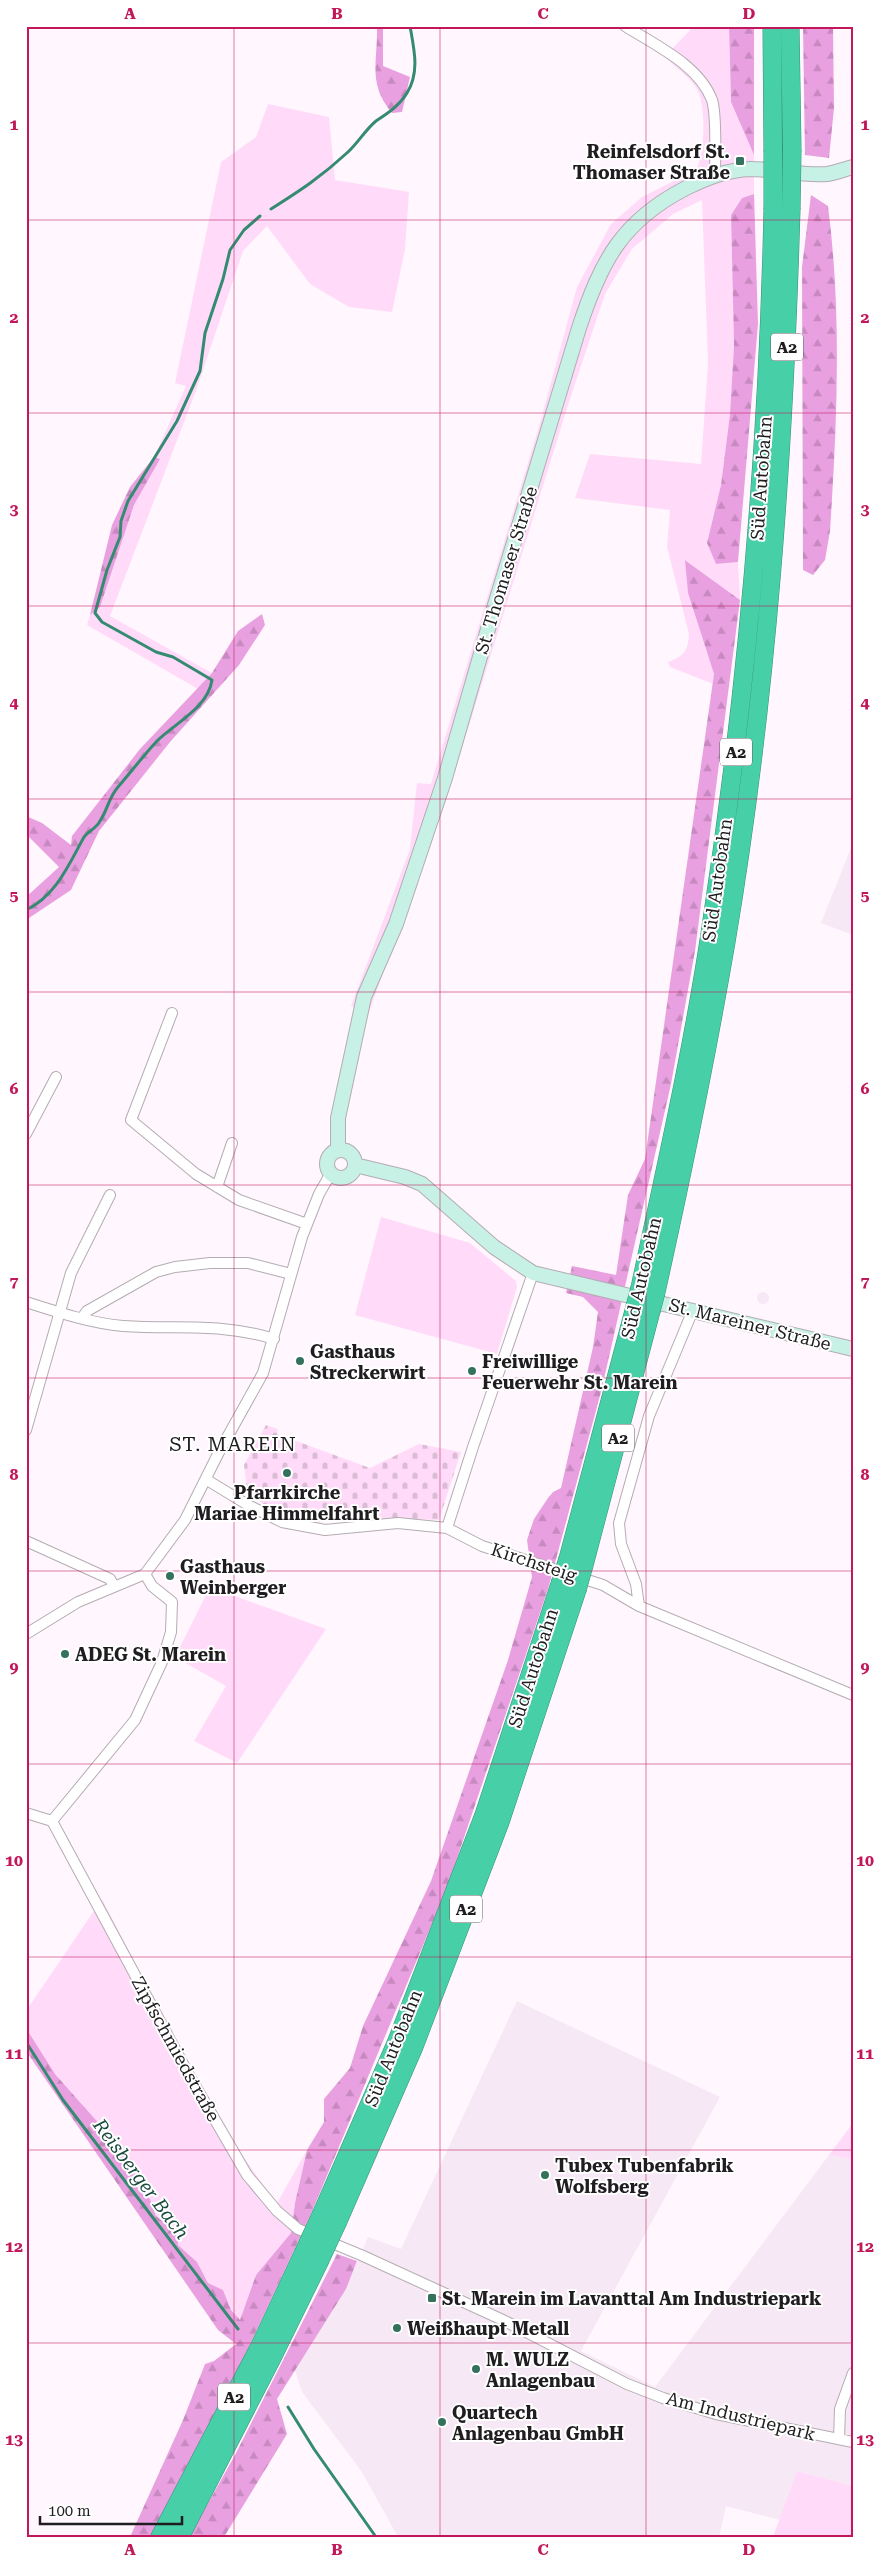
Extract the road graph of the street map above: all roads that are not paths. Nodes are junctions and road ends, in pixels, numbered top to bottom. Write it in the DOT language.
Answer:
graph roads {
  1 [pos="625,26"];
  2 [pos="772,26"];
  3 [pos="790,26"];
  4 [pos="853,167"];
  5 [pos="715,174"];
  6 [pos="172,1014"];
  7 [pos="56,1077"];
  8 [pos="26,1133"];
  9 [pos="232,1143"];
  10 [pos="338,1150"];
  11 [pos="355,1164"];
  12 [pos="331,1174"];
  13 [pos="217,1187"];
  14 [pos="110,1195"];
  15 [pos="307,1224"];
  16 [pos="533,1273"];
  17 [pos="290,1274"];
  18 [pos="648,1290"];
  19 [pos="26,1302"];
  20 [pos="694,1310"];
  21 [pos="60,1313"];
  22 [pos="82,1318"];
  23 [pos="274,1339"];
  24 [pos="853,1349"];
  25 [pos="26,1430"];
  26 [pos="207,1480"];
  27 [pos="447,1528"];
  28 [pos="26,1541"];
  29 [pos="144,1574"];
  30 [pos="114,1586"];
  31 [pos="639,1606"];
  32 [pos="26,1634"];
  33 [pos="853,1695"];
  34 [pos="26,1813"];
  35 [pos="52,1821"];
  36 [pos="361,2255"];
  37 [pos="311,2258"];
  38 [pos="853,2373"];
  39 [pos="839,2439"];
  40 [pos="853,2442"];
  41 [pos="160,2537"];
  42 [pos="180,2537"];
  1 -- 5 [label="street"];
  2 -- 18 [label="highway, Süd Autobahn / A2, bridge"];
  3 -- 18 [label="highway, Süd Autobahn / A2, bridge"];
  4 -- 5 [label="main road, St. Thomaser Straße"];
  5 -- 10 [label="main road, St. Thomaser Straße"];
  6 -- 13 [label="street"];
  7 -- 8 [label="street"];
  9 -- 13 [label="street"];
  10 -- 11 [label="main road"];
  10 -- 12 [label="main road"];
  11 -- 12 [label="main road"];
  11 -- 16 [label="main road, St. Mareiner Straße"];
  12 -- 15 [label="street"];
  13 -- 15 [label="street"];
  14 -- 21 [label="street"];
  15 -- 17 [label="street"];
  16 -- 20 [label="main road, St. Mareiner Straße"];
  16 -- 27 [label="street"];
  17 -- 22 [label="street"];
  17 -- 23 [label="street"];
  18 -- 37 [label="highway, Süd Autobahn / A2, bridge"];
  19 -- 21 [label="street"];
  20 -- 24 [label="main road, St. Mareiner Straße"];
  20 -- 31 [label="street"];
  21 -- 22 [label="street"];
  21 -- 25 [label="street"];
  22 -- 23 [label="street"];
  23 -- 26 [label="street"];
  26 -- 27 [label="street, Kirchsteig"];
  26 -- 29 [label="street"];
  27 -- 31 [label="street, Kirchsteig"];
  28 -- 30 [label="street"];
  29 -- 30 [label="street"];
  29 -- 35 [label="street"];
  30 -- 32 [label="street"];
  31 -- 33 [label="street, Kirchsteig"];
  34 -- 35 [label="street"];
  35 -- 36 [label="street, Zipfschmiedstraße"];
  36 -- 39 [label="street, Am Industriepark"];
  37 -- 41 [label="highway, Süd Autobahn / A2"];
  37 -- 42 [label="highway, Süd Autobahn / A2"];
  38 -- 39 [label="street"];
  39 -- 40 [label="street, Am Industriepark"];
}
